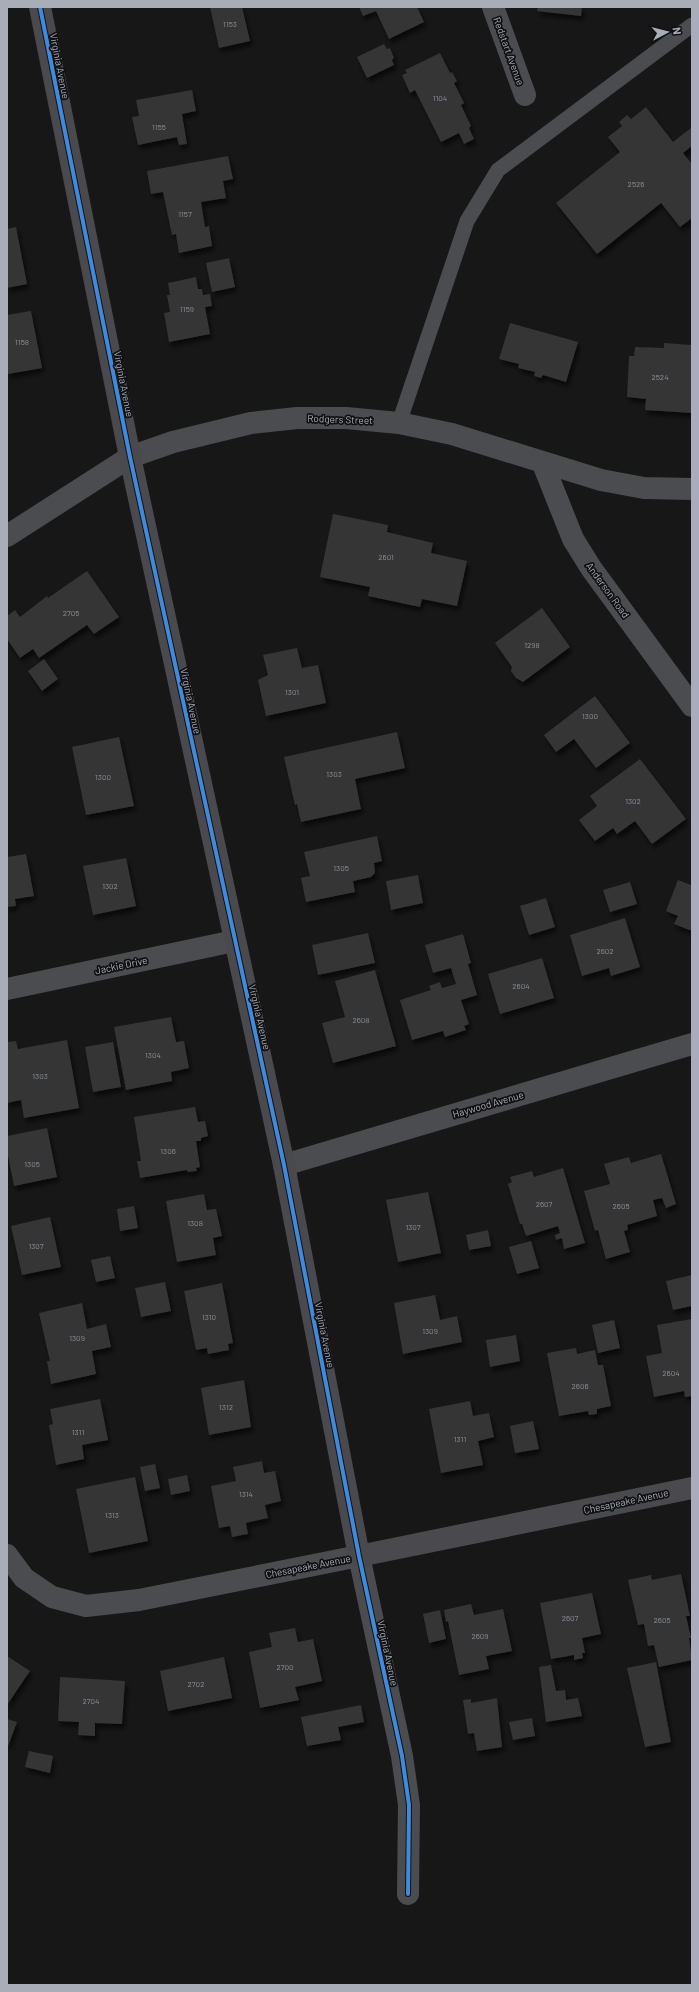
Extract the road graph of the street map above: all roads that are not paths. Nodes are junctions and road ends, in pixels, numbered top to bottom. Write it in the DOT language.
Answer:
graph roads {
  1 [pos="40,7"];
  2 [pos="493,7"];
  3 [pos="692,25"];
  4 [pos="525,95"];
  5 [pos="399,422"];
  6 [pos="130,457"];
  7 [pos="543,464"];
  8 [pos="692,489"];
  9 [pos="7,536"];
  10 [pos="692,706"];
  11 [pos="234,941"];
  12 [pos="7,988"];
  13 [pos="692,1044"];
  14 [pos="284,1165"];
  15 [pos="692,1488"];
  16 [pos="7,1555"];
  17 [pos="359,1556"];
  18 [pos="408,1894"];
  1 -- 6 [label="street, Virginia Avenue"];
  2 -- 4 [label="street, Redstart Avenue"];
  3 -- 5 [label="lane"];
  5 -- 6 [label="street, Rodgers Street"];
  5 -- 7 [label="street, Rodgers Street"];
  6 -- 9 [label="street, Rodgers Street"];
  6 -- 11 [label="street, Virginia Avenue"];
  7 -- 8 [label="street, Rodgers Street"];
  7 -- 10 [label="street, Anderson Road"];
  11 -- 12 [label="street, Jackie Drive"];
  11 -- 14 [label="street, Virginia Avenue"];
  13 -- 14 [label="street, Haywood Avenue"];
  14 -- 17 [label="street, Virginia Avenue"];
  15 -- 17 [label="street, Chesapeake Avenue"];
  16 -- 17 [label="street, Chesapeake Avenue"];
  17 -- 18 [label="street, Virginia Avenue"];
}
